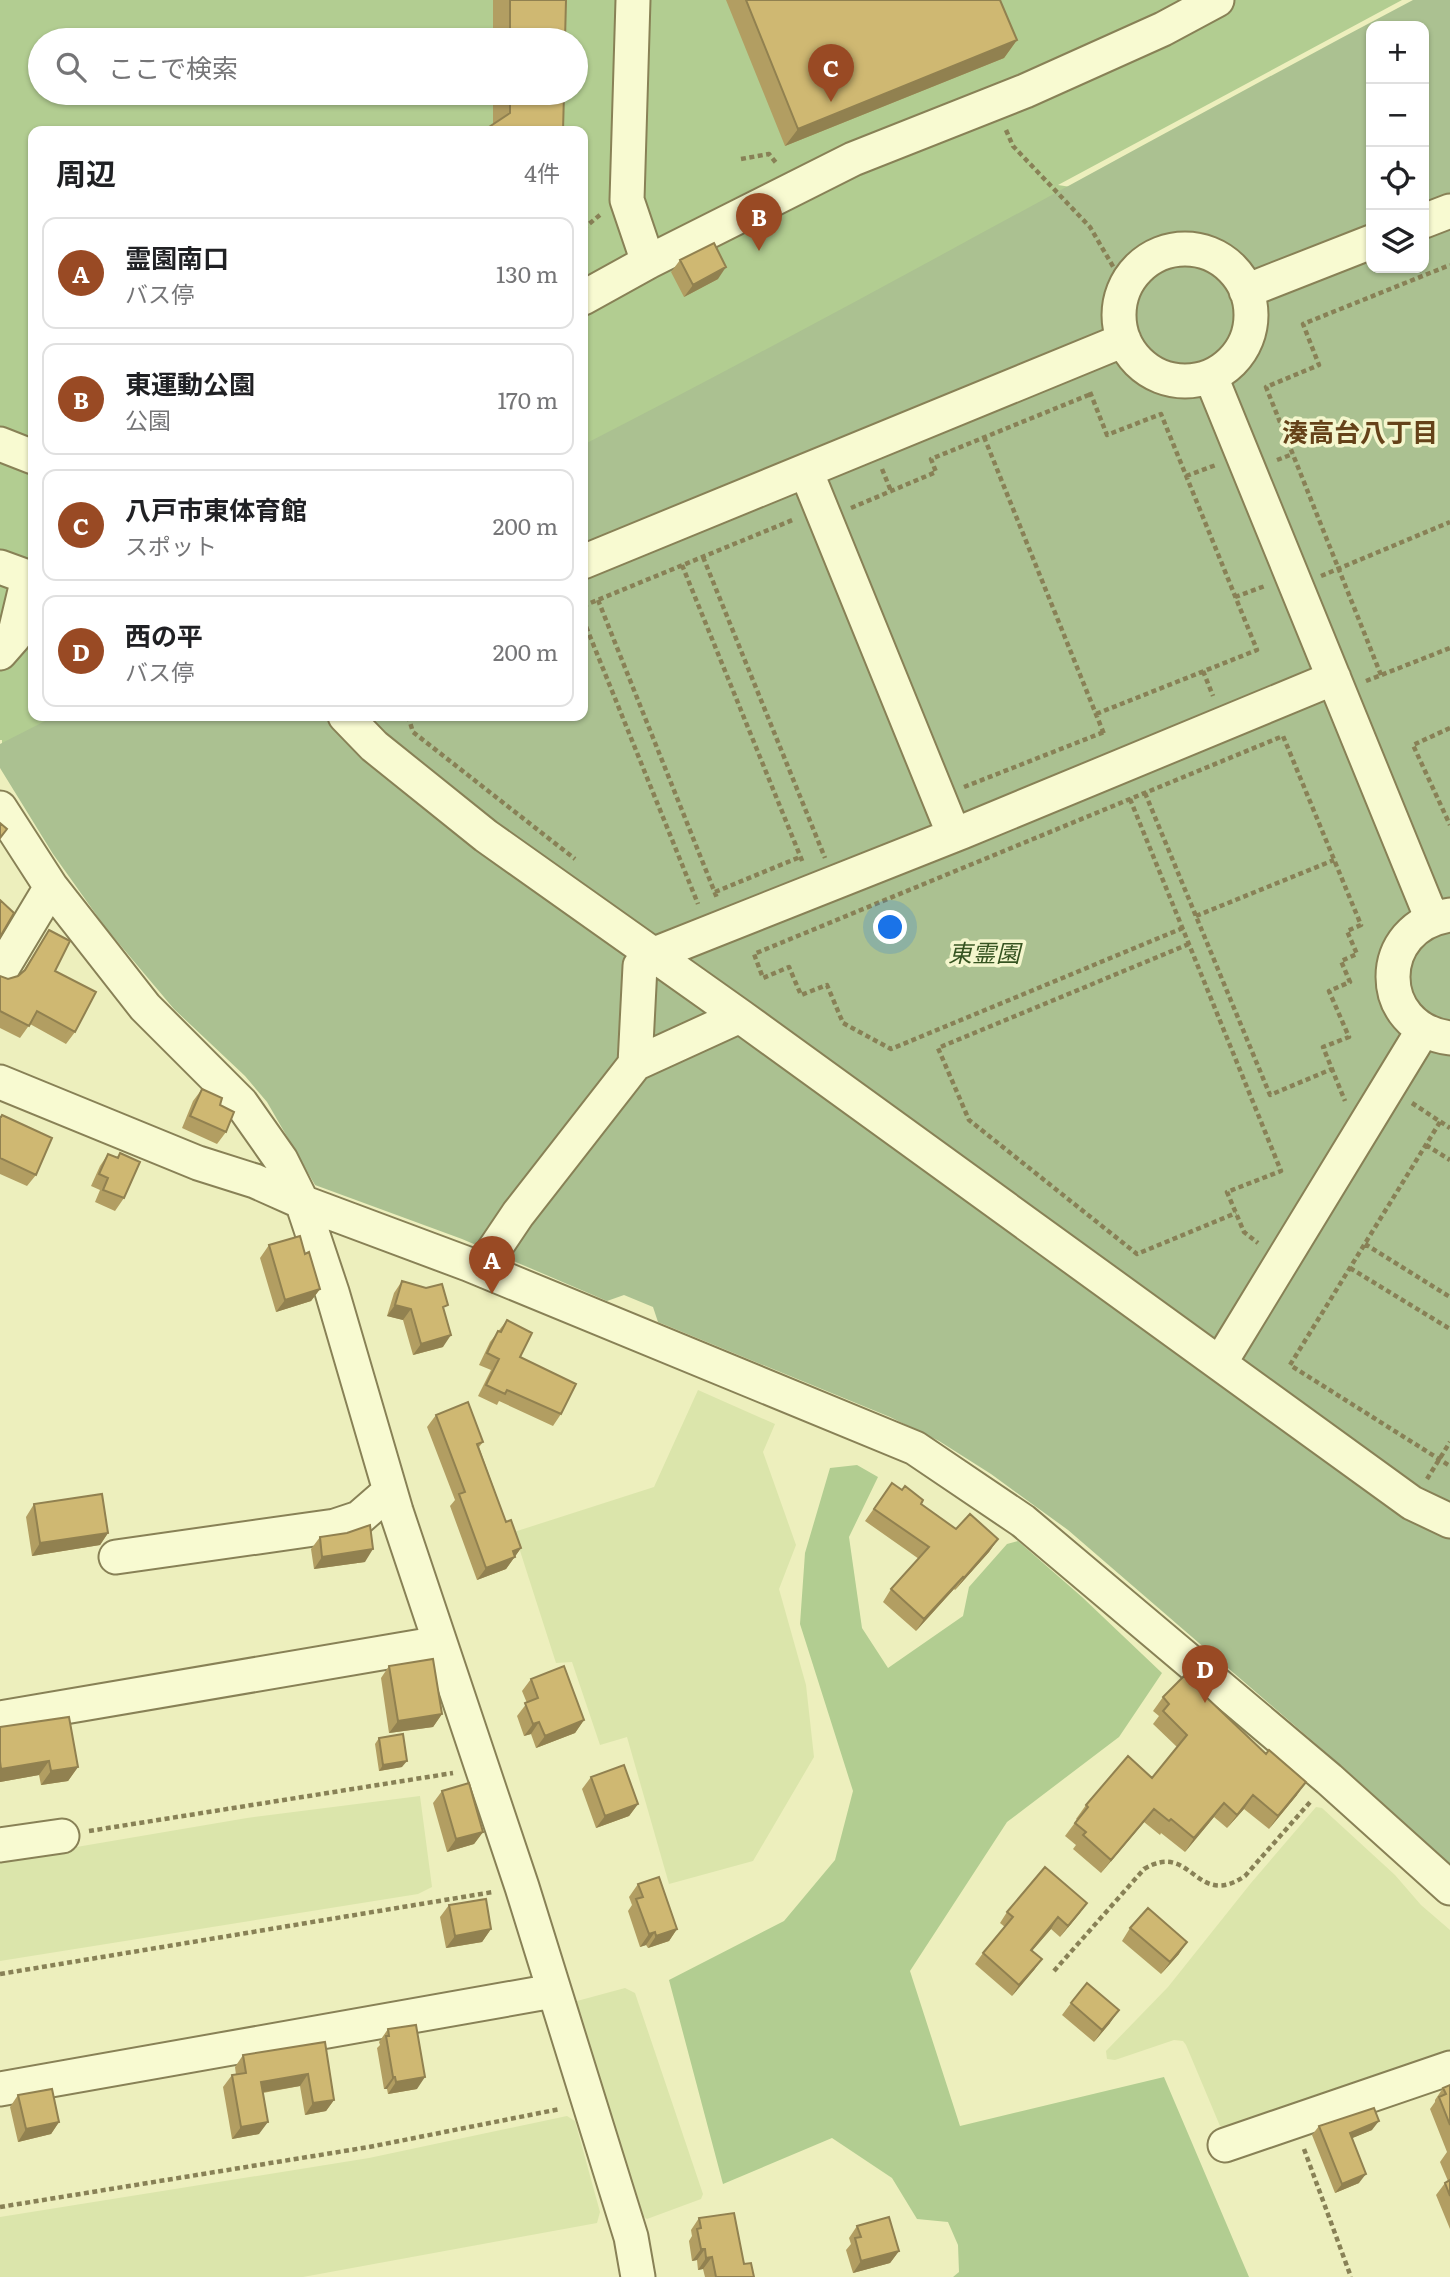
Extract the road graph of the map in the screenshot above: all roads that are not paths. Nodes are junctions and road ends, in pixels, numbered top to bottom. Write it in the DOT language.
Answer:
graph roads {
  1 [pos="633,0"];
  2 [pos="1217,0"];
  3 [pos="1450,211"];
  4 [pos="1429,219"];
  5 [pos="1366,244"];
  6 [pos="648,262"];
  7 [pos="1246,291"];
  8 [pos="588,295"];
  9 [pos="1124,340"];
  10 [pos="1211,377"];
  11 [pos="0,444"];
  12 [pos="28,455"];
  13 [pos="806,471"];
  14 [pos="588,560"];
  15 [pos="20,574"];
  16 [pos="0,653"];
  17 [pos="1337,685"];
  18 [pos="350,721"];
  19 [pos="0,808"];
  20 [pos="954,835"];
  21 [pos="51,887"];
  22 [pos="1441,917"];
  23 [pos="652,955"];
  24 [pos="0,972"];
  25 [pos="740,1016"];
  26 [pos="1437,1034"];
  27 [pos="635,1064"];
  28 [pos="0,1082"];
  29 [pos="302,1202"];
  30 [pos="481,1269"];
  31 [pos="1220,1363"];
  32 [pos="390,1491"];
  33 [pos="1450,1521"];
  34 [pos="116,1557"];
  35 [pos="440,1643"];
  36 [pos="0,1718"];
  37 [pos="62,1836"];
  38 [pos="0,1845"];
  39 [pos="1450,1888"];
  40 [pos="553,1991"];
  41 [pos="1450,2068"];
  42 [pos="0,2089"];
  43 [pos="1224,2145"];
  44 [pos="638,2277"];
  1 -- 6 [label="street"];
  2 -- 6 [label="street"];
  3 -- 4 [label="street"];
  5 -- 7 [label="street"];
  6 -- 8 [label="street"];
  7 -- 9 [label="street"];
  7 -- 10 [label="street"];
  9 -- 10 [label="street"];
  9 -- 13 [label="street"];
  10 -- 17 [label="street"];
  11 -- 12 [label="street"];
  13 -- 14 [label="street"];
  13 -- 20 [label="street"];
  15 -- 16 [label="street"];
  17 -- 20 [label="street"];
  17 -- 22 [label="street"];
  18 -- 23 [label="street"];
  19 -- 21 [label="street"];
  20 -- 23 [label="street"];
  21 -- 24 [label="street"];
  21 -- 29 [label="street"];
  22 -- 26 [label="street"];
  23 -- 25 [label="street"];
  23 -- 27 [label="street"];
  25 -- 27 [label="street"];
  25 -- 31 [label="street"];
  26 -- 31 [label="street"];
  27 -- 30 [label="street"];
  28 -- 29 [label="street"];
  29 -- 30 [label="street"];
  29 -- 32 [label="street"];
  30 -- 39 [label="street"];
  31 -- 33 [label="street"];
  32 -- 34 [label="street"];
  32 -- 35 [label="street"];
  35 -- 36 [label="street"];
  35 -- 40 [label="street"];
  37 -- 38 [label="street"];
  40 -- 42 [label="street"];
  40 -- 44 [label="street"];
  41 -- 43 [label="street"];
}
